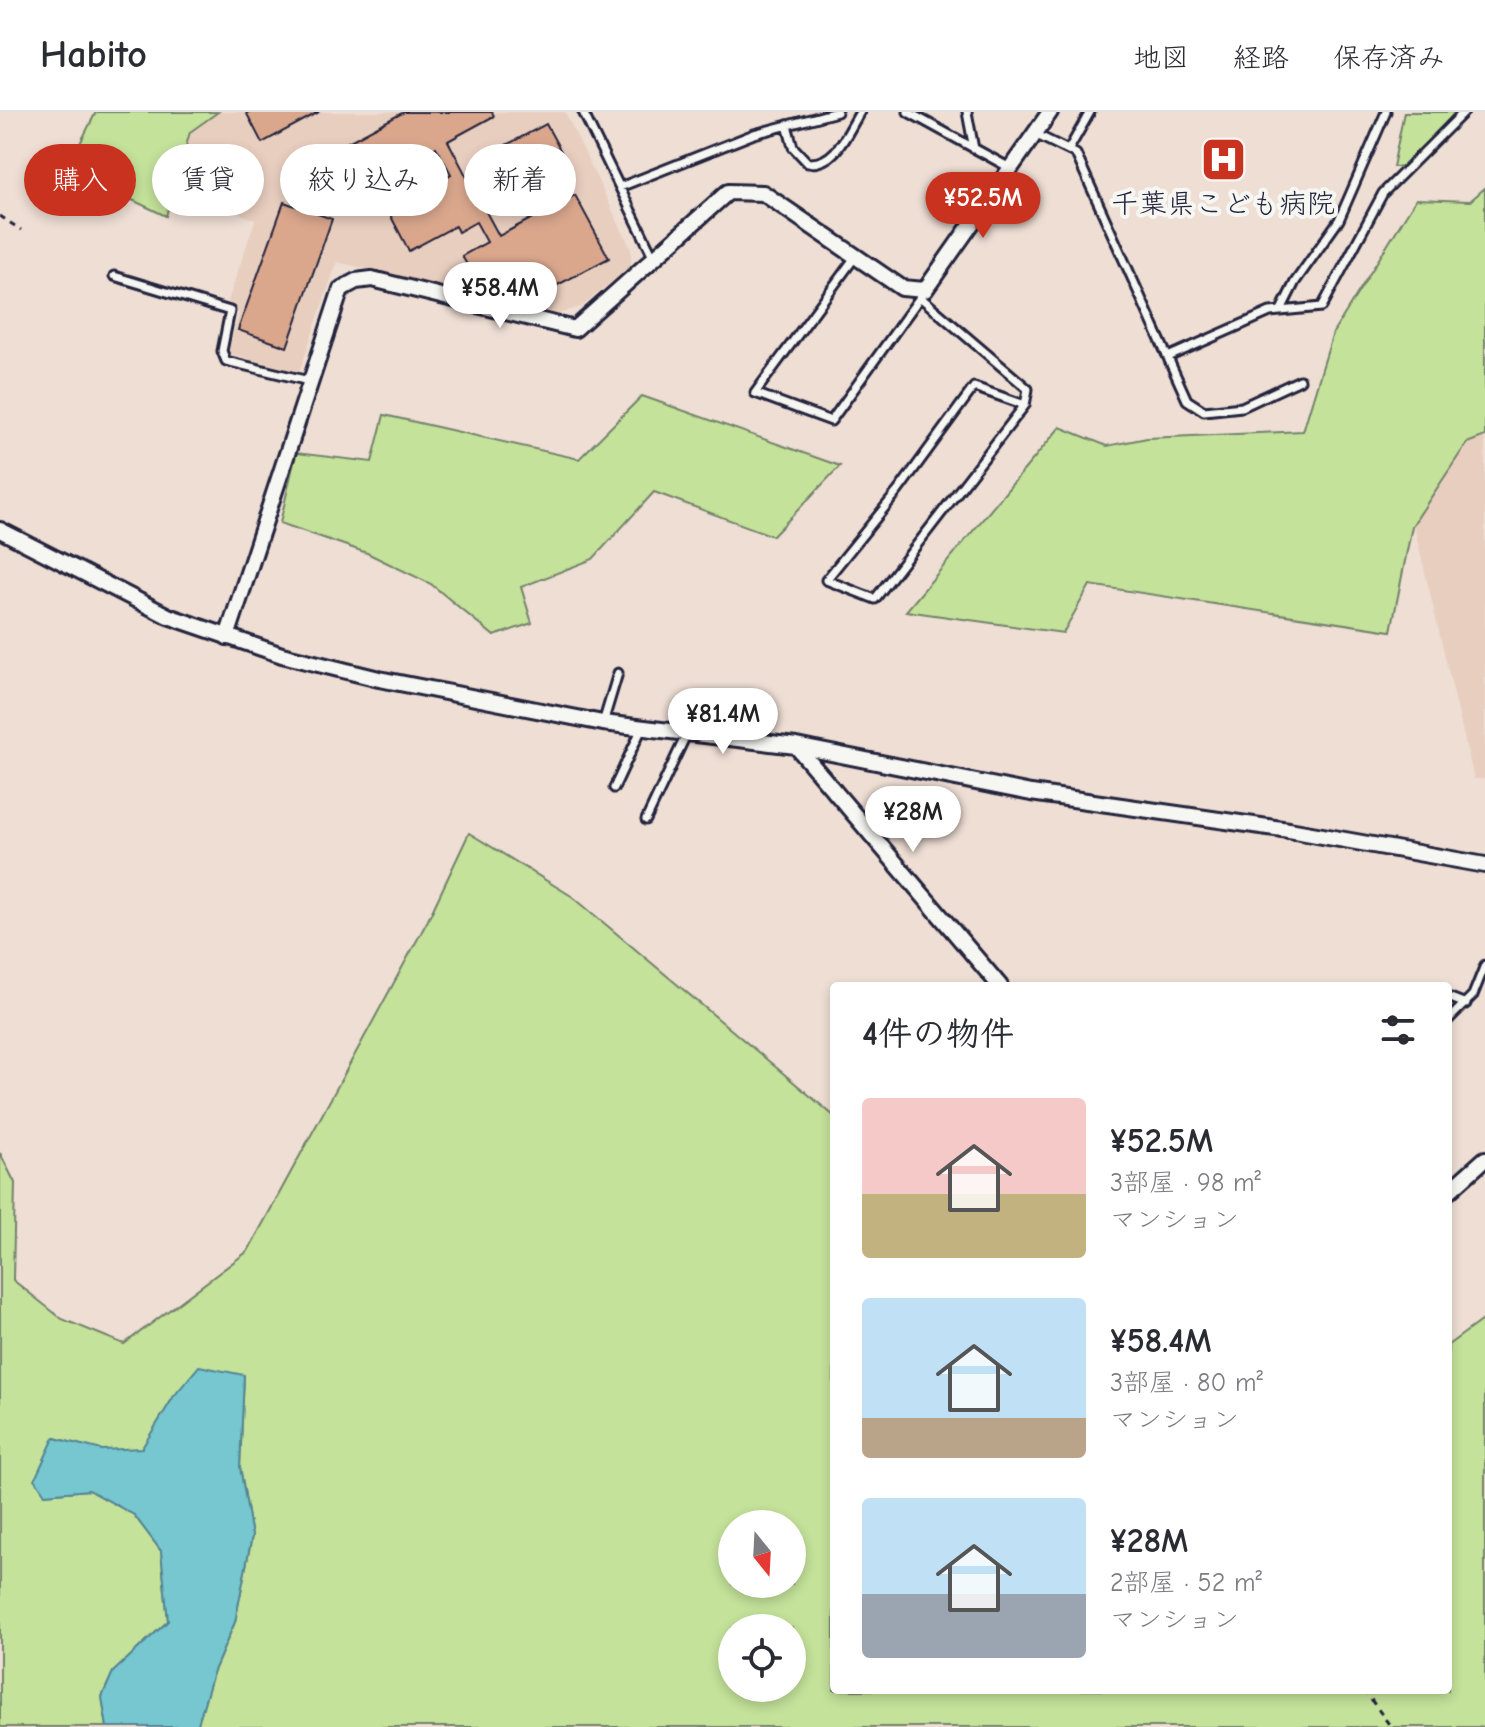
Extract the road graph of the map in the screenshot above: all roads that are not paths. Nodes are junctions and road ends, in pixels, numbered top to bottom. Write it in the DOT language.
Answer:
graph roads {
  1 [pos="583,112"];
  2 [pos="837,112"];
  3 [pos="860,112"];
  4 [pos="908,112"];
  5 [pos="967,112"];
  6 [pos="1050,112"];
  7 [pos="1090,112"];
  8 [pos="1386,112"];
  9 [pos="1464,112"];
  10 [pos="787,125"];
  11 [pos="1037,135"];
  12 [pos="974,149"];
  13 [pos="1069,149"];
  14 [pos="1010,168"];
  15 [pos="620,187"];
  16 [pos="856,255"];
  17 [pos="655,260"];
  18 [pos="114,276"];
  19 [pos="922,293"];
  20 [pos="1281,310"];
  21 [pos="1168,357"];
  22 [pos="1300,380"];
  23 [pos="309,381"];
  24 [pos="1025,405"];
  25 [pos="0,530"];
  26 [pos="227,637"];
  27 [pos="618,673"];
  28 [pos="603,723"];
  29 [pos="642,728"];
  30 [pos="687,733"];
  31 [pos="796,746"];
  32 [pos="614,788"];
  33 [pos="646,820"];
  34 [pos="1485,865"];
  35 [pos="1485,965"];
  36 [pos="997,982"];
  37 [pos="1452,999"];
  38 [pos="1466,1004"];
  39 [pos="1452,1016"];
  40 [pos="1485,1159"];
  41 [pos="1452,1188"];
  1 -- 15 [label="lane"];
  2 -- 10 [label="lane"];
  3 -- 10 [label="lane"];
  4 -- 12 [label="lane"];
  5 -- 12 [label="lane"];
  6 -- 11 [label="street"];
  7 -- 13 [label="lane"];
  8 -- 20 [label="lane"];
  9 -- 20 [label="lane"];
  10 -- 15 [label="lane"];
  11 -- 13 [label="lane"];
  11 -- 14 [label="street"];
  12 -- 14 [label="lane"];
  13 -- 21 [label="lane"];
  14 -- 19 [label="street"];
  15 -- 17 [label="lane"];
  16 -- 17 [label="street"];
  16 -- 19 [label="street"];
  16 -- 19 [label="lane"];
  17 -- 23 [label="street"];
  18 -- 23 [label="lane"];
  19 -- 24 [label="lane"];
  20 -- 21 [label="lane"];
  21 -- 22 [label="lane"];
  23 -- 26 [label="street"];
  24 -- 24 [label="lane"];
  25 -- 26 [label="street"];
  26 -- 28 [label="street"];
  27 -- 28 [label="lane"];
  28 -- 29 [label="street"];
  29 -- 30 [label="street"];
  29 -- 32 [label="lane"];
  30 -- 31 [label="street"];
  30 -- 33 [label="lane"];
  31 -- 34 [label="street"];
  31 -- 36 [label="street"];
  35 -- 38 [label="lane"];
  37 -- 38 [label="lane"];
  38 -- 39 [label="lane"];
  40 -- 41 [label="street"];
}
